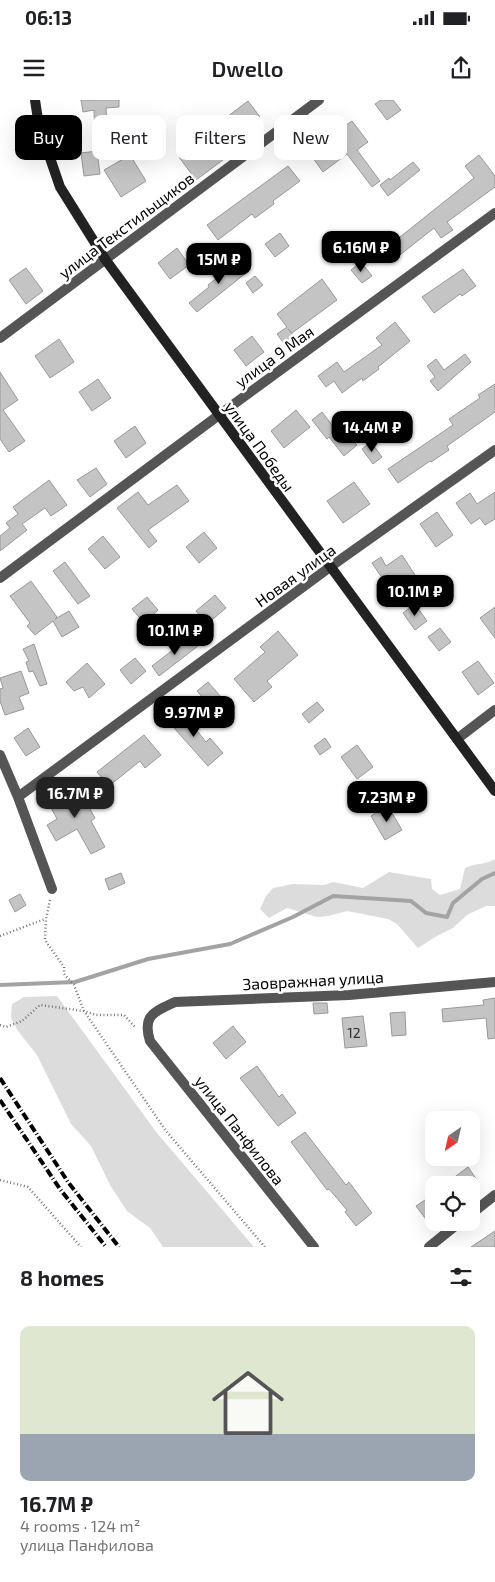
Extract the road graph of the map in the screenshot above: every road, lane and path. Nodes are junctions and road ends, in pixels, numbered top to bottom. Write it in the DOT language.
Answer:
graph roads {
  1 [pos="35,100"];
  2 [pos="319,100"];
  3 [pos="495,213"];
  4 [pos="105,259"];
  5 [pos="0,338"];
  6 [pos="219,415"];
  7 [pos="495,450"];
  8 [pos="330,567"];
  9 [pos="0,578"];
  10 [pos="495,710"];
  11 [pos="457,739"];
  12 [pos="0,755"];
  13 [pos="495,791"];
  14 [pos="18,797"];
  15 [pos="52,888"];
  16 [pos="46,919"];
  17 [pos="0,936"];
  18 [pos="495,982"];
  19 [pos="84,1011"];
  20 [pos="0,1025"];
  21 [pos="147,1030"];
  22 [pos="0,1180"];
  23 [pos="495,1195"];
  24 [pos="480,1207"];
  25 [pos="448,1231"];
  26 [pos="81,1247"];
  27 [pos="265,1247"];
  28 [pos="314,1247"];
  29 [pos="428,1247"];
  1 -- 4 [label="street, улица Победы"];
  2 -- 4 [label="street, улица Текстильщиков"];
  3 -- 6 [label="street, улица 9 Мая"];
  4 -- 5 [label="street, улица Текстильщиков"];
  4 -- 6 [label="street, улица Победы"];
  6 -- 8 [label="street, улица Победы"];
  6 -- 9 [label="street, улица 9 Мая"];
  7 -- 8 [label="street, Новая улица"];
  8 -- 11 [label="street, улица Победы"];
  8 -- 14 [label="street, Новая улица"];
  10 -- 11 [label="street"];
  11 -- 13 [label="street, улица Победы"];
  12 -- 14 [label="street"];
  14 -- 15 [label="street"];
  15 -- 16 [label="path"];
  16 -- 17 [label="path"];
  16 -- 19 [label="path"];
  18 -- 21 [label="street, Заовражная улица"];
  19 -- 20 [label="path"];
  19 -- 21 [label="path"];
  19 -- 27 [label="path"];
  21 -- 28 [label="street, улица Панфилова"];
  22 -- 26 [label="path"];
  23 -- 24 [label="street"];
  25 -- 29 [label="street"];
}
